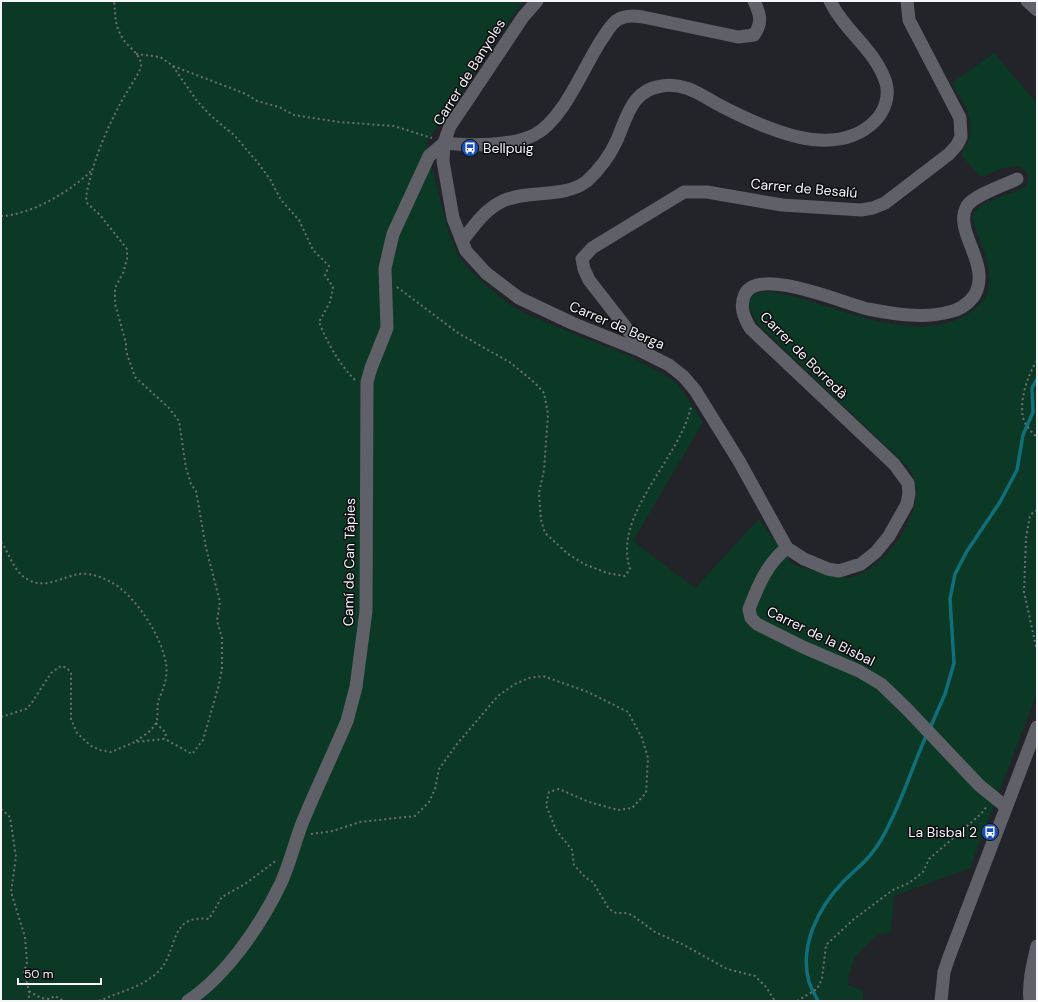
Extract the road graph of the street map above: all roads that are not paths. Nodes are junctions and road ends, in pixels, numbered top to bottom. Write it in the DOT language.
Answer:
graph roads {
  1 [pos="537,1"];
  2 [pos="754,1"];
  3 [pos="830,1"];
  4 [pos="907,1"];
  5 [pos="1027,1"];
  6 [pos="1037,10"];
  7 [pos="444,143"];
  8 [pos="1017,179"];
  9 [pos="462,241"];
  10 [pos="646,353"];
  11 [pos="787,548"];
  12 [pos="1037,727"];
  13 [pos="1006,807"];
  14 [pos="1037,946"];
  15 [pos="188,1001"];
  16 [pos="941,1001"];
  17 [pos="1030,1001"];
  1 -- 7 [label="street, Carrer de Banyoles"];
  2 -- 7 [label="street"];
  3 -- 9 [label="street"];
  4 -- 10 [label="street, Carrer de Besalú"];
  5 -- 6 [label="street"];
  7 -- 9 [label="street, Carrer de Berga"];
  7 -- 15 [label="street, Camí de Can Tàpies"];
  8 -- 11 [label="street, Carrer de Borredà"];
  9 -- 10 [label="street, Carrer de Berga"];
  10 -- 11 [label="street, Carrer de Berga"];
  11 -- 13 [label="street, Carrer de la Bisbal"];
  12 -- 13 [label="street"];
  13 -- 16 [label="street"];
  14 -- 17 [label="street"];
}
